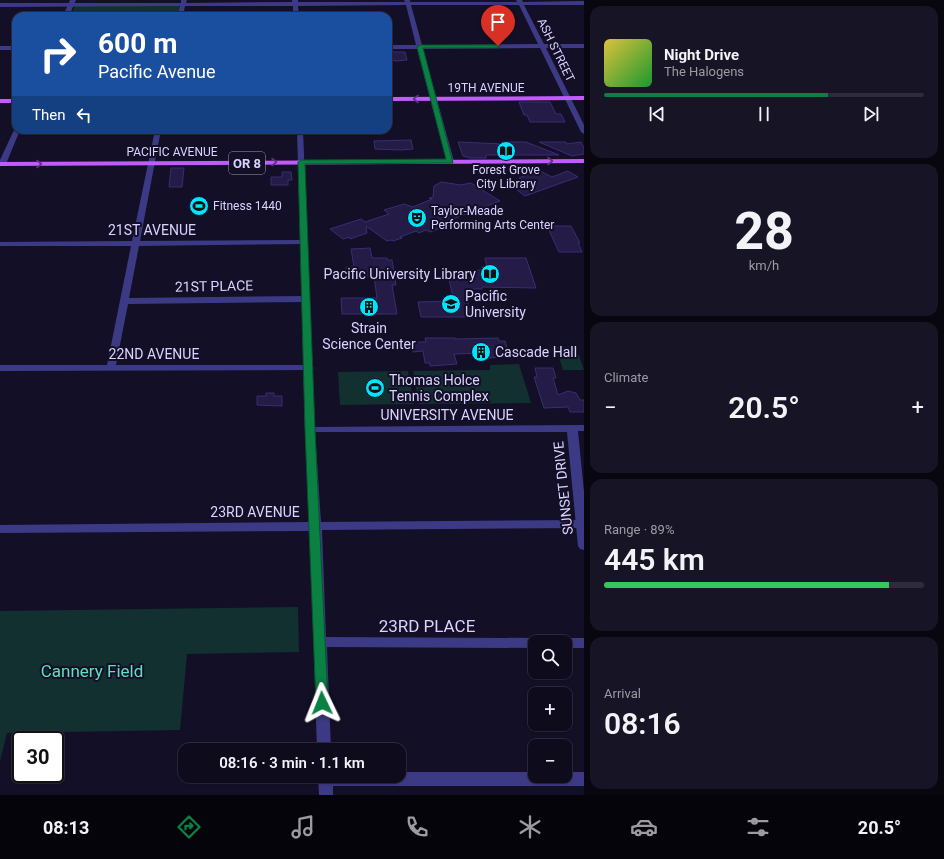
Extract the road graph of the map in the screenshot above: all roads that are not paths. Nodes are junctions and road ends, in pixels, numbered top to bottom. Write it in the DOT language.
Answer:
graph roads {
  1 [pos="520,1"];
  2 [pos="72,2"];
  3 [pos="183,2"];
  4 [pos="295,2"];
  5 [pos="408,2"];
  6 [pos="584,2"];
  7 [pos="0,5"];
  8 [pos="68,12"];
  9 [pos="181,12"];
  10 [pos="296,12"];
  11 [pos="542,46"];
  12 [pos="584,46"];
  13 [pos="392,47"];
  14 [pos="420,47"];
  15 [pos="0,48"];
  16 [pos="12,48"];
  17 [pos="567,98"];
  18 [pos="584,98"];
  19 [pos="392,99"];
  20 [pos="434,99"];
  21 [pos="0,101"];
  22 [pos="12,101"];
  23 [pos="584,132"];
  24 [pos="15,134"];
  25 [pos="157,134"];
  26 [pos="300,134"];
  27 [pos="450,161"];
  28 [pos="584,161"];
  29 [pos="302,162"];
  30 [pos="152,163"];
  31 [pos="1,166"];
  32 [pos="304,242"];
  33 [pos="134,243"];
  34 [pos="0,244"];
  35 [pos="306,299"];
  36 [pos="123,301"];
  37 [pos="0,368"];
  38 [pos="111,368"];
  39 [pos="309,368"];
  40 [pos="572,428"];
  41 [pos="584,428"];
  42 [pos="310,430"];
  43 [pos="582,524"];
  44 [pos="316,527"];
  45 [pos="0,529"];
  46 [pos="584,546"];
  47 [pos="320,642"];
  48 [pos="528,643"];
  49 [pos="572,643"];
  50 [pos="584,643"];
  51 [pos="324,743"];
  52 [pos="406,778"];
  53 [pos="584,779"];
  54 [pos="325,783"];
  55 [pos="326,795"];
  1 -- 5 [label="street"];
  1 -- 6 [label="street"];
  1 -- 11 [label="street, ASH STREET"];
  2 -- 3 [label="street"];
  2 -- 7 [label="street"];
  2 -- 8 [label="street"];
  3 -- 4 [label="street"];
  3 -- 9 [label="street"];
  4 -- 5 [label="street"];
  4 -- 10 [label="street"];
  5 -- 14 [label="street"];
  11 -- 12 [label="street"];
  11 -- 14 [label="street"];
  11 -- 17 [label="street, ASH STREET"];
  13 -- 14 [label="street"];
  14 -- 20 [label="street"];
  15 -- 16 [label="street"];
  17 -- 18 [label="main road, 19TH AVENUE"];
  17 -- 20 [label="main road, 19TH AVENUE"];
  17 -- 23 [label="street, ASH STREET"];
  20 -- 19 [label="main road, 19TH AVENUE, one-way"];
  20 -- 27 [label="street"];
  21 -- 22 [label="main road"];
  24 -- 31 [label="street"];
  25 -- 30 [label="street"];
  26 -- 29 [label="street"];
  27 -- 28 [label="main road, PACIFIC AVENUE / OR 8, one-way"];
  27 -- 29 [label="main road, PACIFIC AVENUE / OR 8"];
  30 -- 29 [label="main road, PACIFIC AVENUE / OR 8, one-way"];
  29 -- 32 [label="street"];
  31 -- 30 [label="main road, PACIFIC AVENUE / OR 8, one-way"];
  30 -- 33 [label="street"];
  32 -- 33 [label="street, 21ST AVENUE"];
  32 -- 35 [label="street"];
  33 -- 34 [label="street, 21ST AVENUE"];
  33 -- 36 [label="street"];
  35 -- 36 [label="street, 21ST PLACE"];
  35 -- 39 [label="street"];
  36 -- 38 [label="street"];
  37 -- 38 [label="street, 22ND AVENUE"];
  38 -- 39 [label="street, 22ND AVENUE"];
  39 -- 42 [label="street"];
  40 -- 41 [label="street, UNIVERSITY AVENUE"];
  40 -- 42 [label="street, UNIVERSITY AVENUE"];
  40 -- 43 [label="street, SUNSET DRIVE"];
  42 -- 44 [label="street"];
  43 -- 44 [label="street, 23RD AVENUE"];
  43 -- 46 [label="street, SUNSET DRIVE"];
  44 -- 45 [label="street, 23RD AVENUE"];
  44 -- 47 [label="street"];
  47 -- 48 [label="street, 23RD PLACE"];
  47 -- 51 [label="street"];
  49 -- 50 [label="street"];
  52 -- 53 [label="street"];
  54 -- 55 [label="street"];
}
